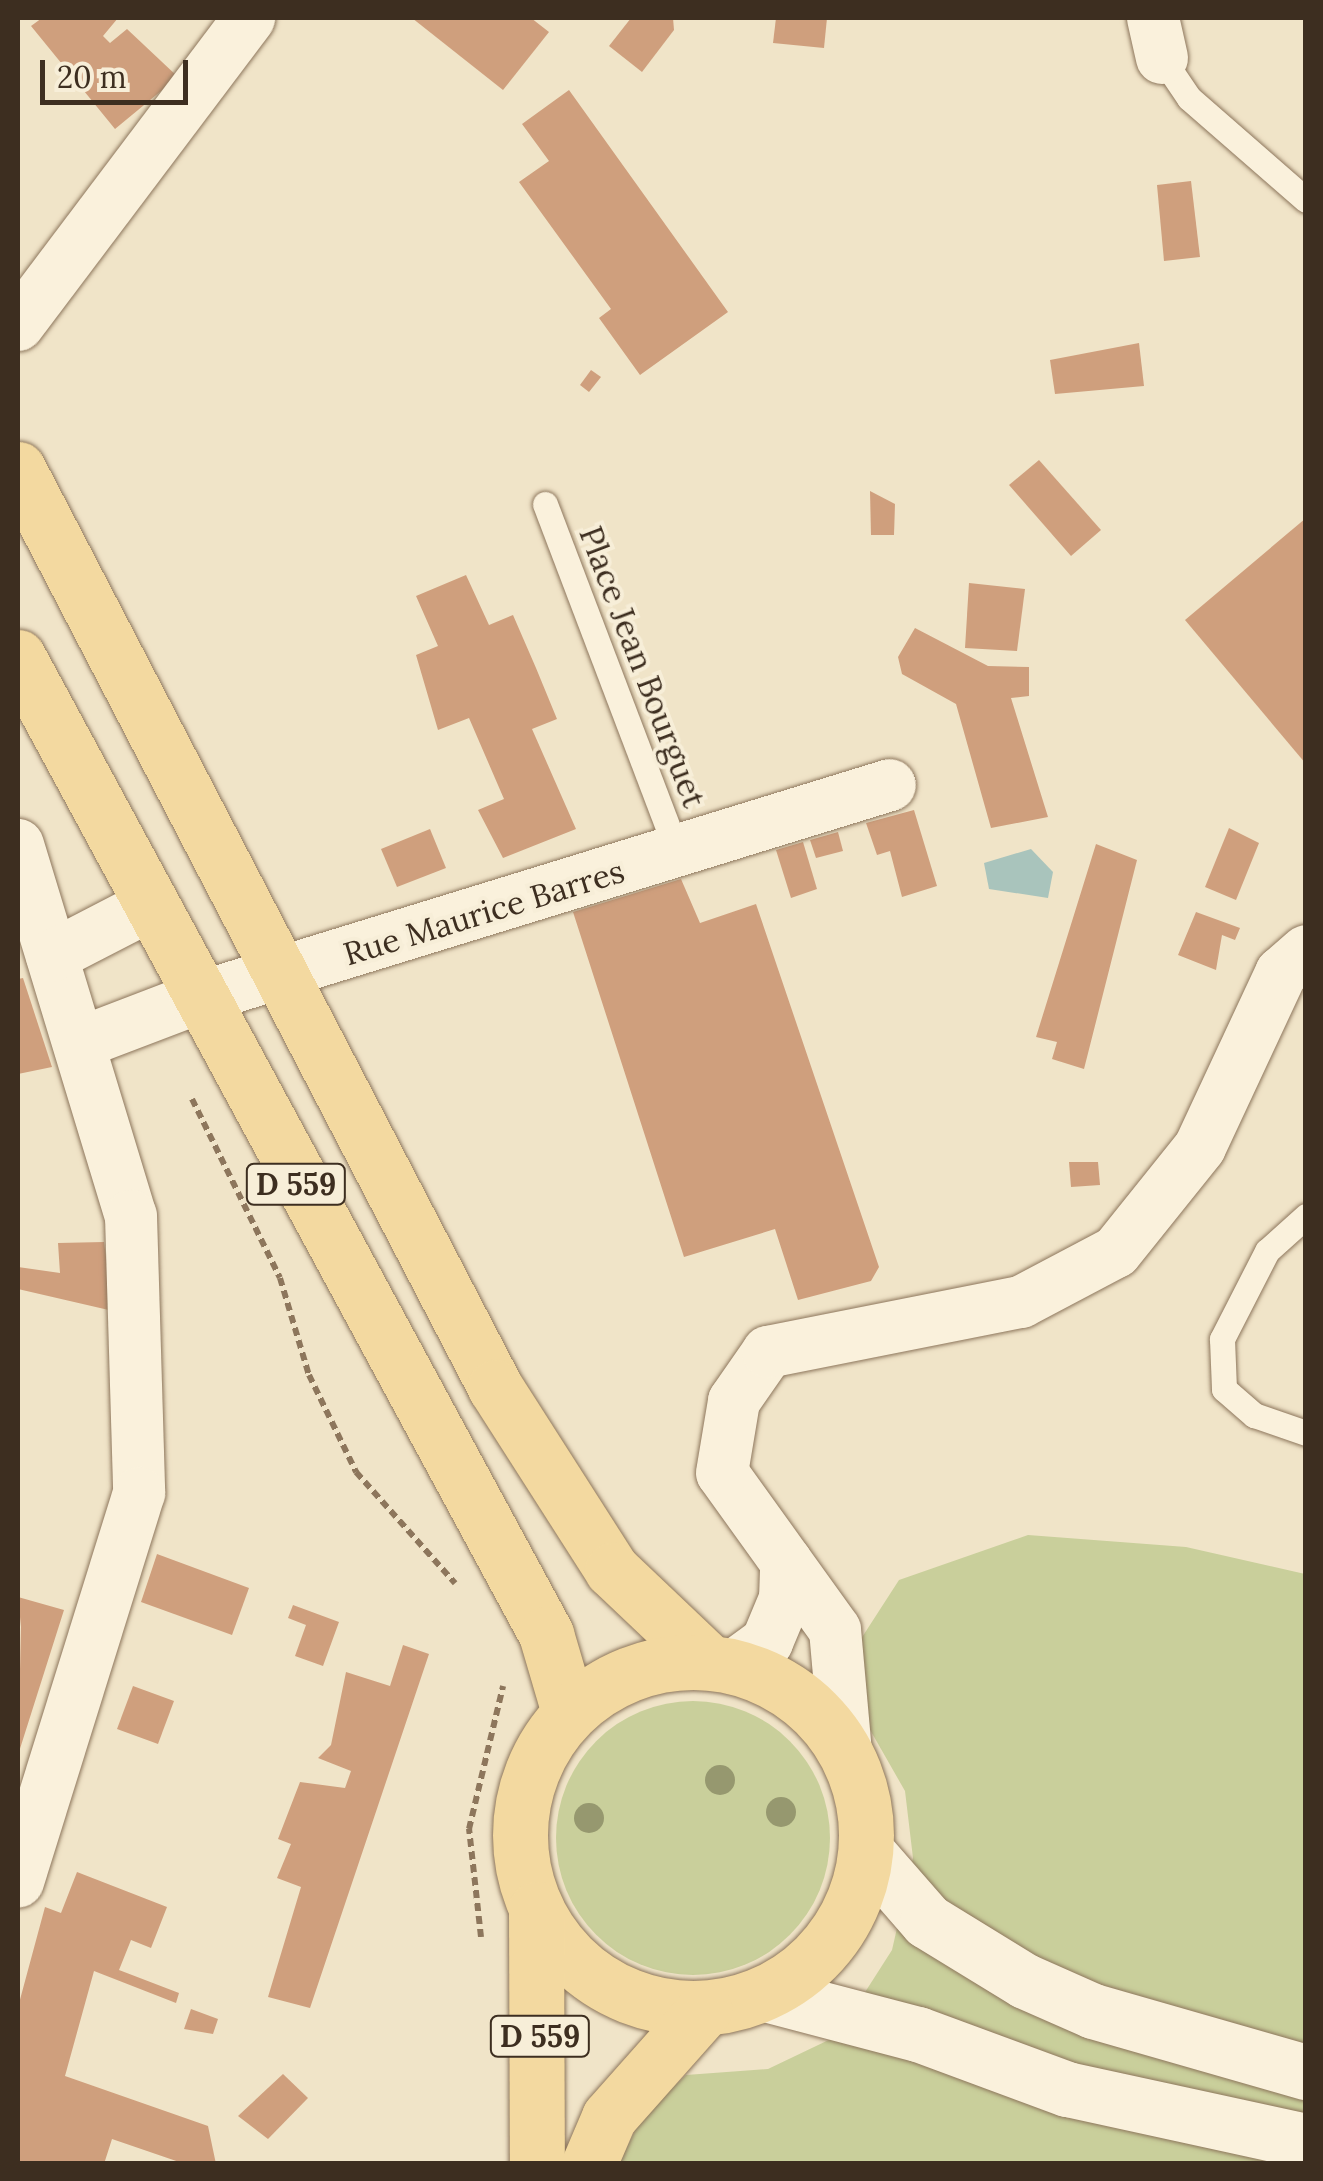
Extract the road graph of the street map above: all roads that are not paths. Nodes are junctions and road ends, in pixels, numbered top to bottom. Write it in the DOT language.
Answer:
graph roads {
  1 [pos="249,18"];
  2 [pos="1158,38"];
  3 [pos="1306,200"];
  4 [pos="18,325"];
  5 [pos="18,469"];
  6 [pos="545,504"];
  7 [pos="18,657"];
  8 [pos="890,785"];
  9 [pos="18,844"];
  10 [pos="678,854"];
  11 [pos="147,907"];
  12 [pos="1306,950"];
  13 [pos="52,956"];
  14 [pos="274,976"];
  15 [pos="195,999"];
  16 [pos="80,1043"];
  17 [pos="1306,1216"];
  18 [pos="1306,1433"];
  19 [pos="786,1562"];
  20 [pos="721,1664"];
  21 [pos="570,1712"];
  22 [pos="846,1753"];
  23 [pos="866,1851"];
  24 [pos="18,1882"];
  25 [pos="536,1909"];
  26 [pos="765,1994"];
  27 [pos="705,2009"];
  28 [pos="1306,2072"];
  29 [pos="1306,2141"];
  30 [pos="537,2164"];
  31 [pos="588,2164"];
  1 -- 4 [label="street"];
  2 -- 3 [label="lane"];
  5 -- 14 [label="main road, D 559"];
  6 -- 10 [label="lane, Place Jean Bourguet"];
  7 -- 11 [label="main road, D 559"];
  8 -- 10 [label="street, Rue Maurice Barres"];
  9 -- 13 [label="street"];
  10 -- 14 [label="street, Rue Maurice Barres"];
  11 -- 13 [label="street"];
  11 -- 15 [label="main road, D 559"];
  12 -- 19 [label="street"];
  13 -- 16 [label="street"];
  14 -- 15 [label="street, Rue Maurice Barres"];
  14 -- 20 [label="main road, D 559"];
  15 -- 16 [label="street, Rue Maurice Barres"];
  15 -- 21 [label="main road, D 559"];
  16 -- 24 [label="street"];
  17 -- 18 [label="lane"];
  19 -- 20 [label="street"];
  19 -- 22 [label="street"];
  20 -- 21 [label="main road"];
  20 -- 22 [label="main road"];
  21 -- 25 [label="main road"];
  22 -- 23 [label="main road"];
  23 -- 26 [label="main road"];
  23 -- 28 [label="main road"];
  25 -- 27 [label="main road"];
  25 -- 30 [label="main road, D 559"];
  26 -- 27 [label="main road"];
  26 -- 29 [label="main road"];
  27 -- 31 [label="main road"];
}
